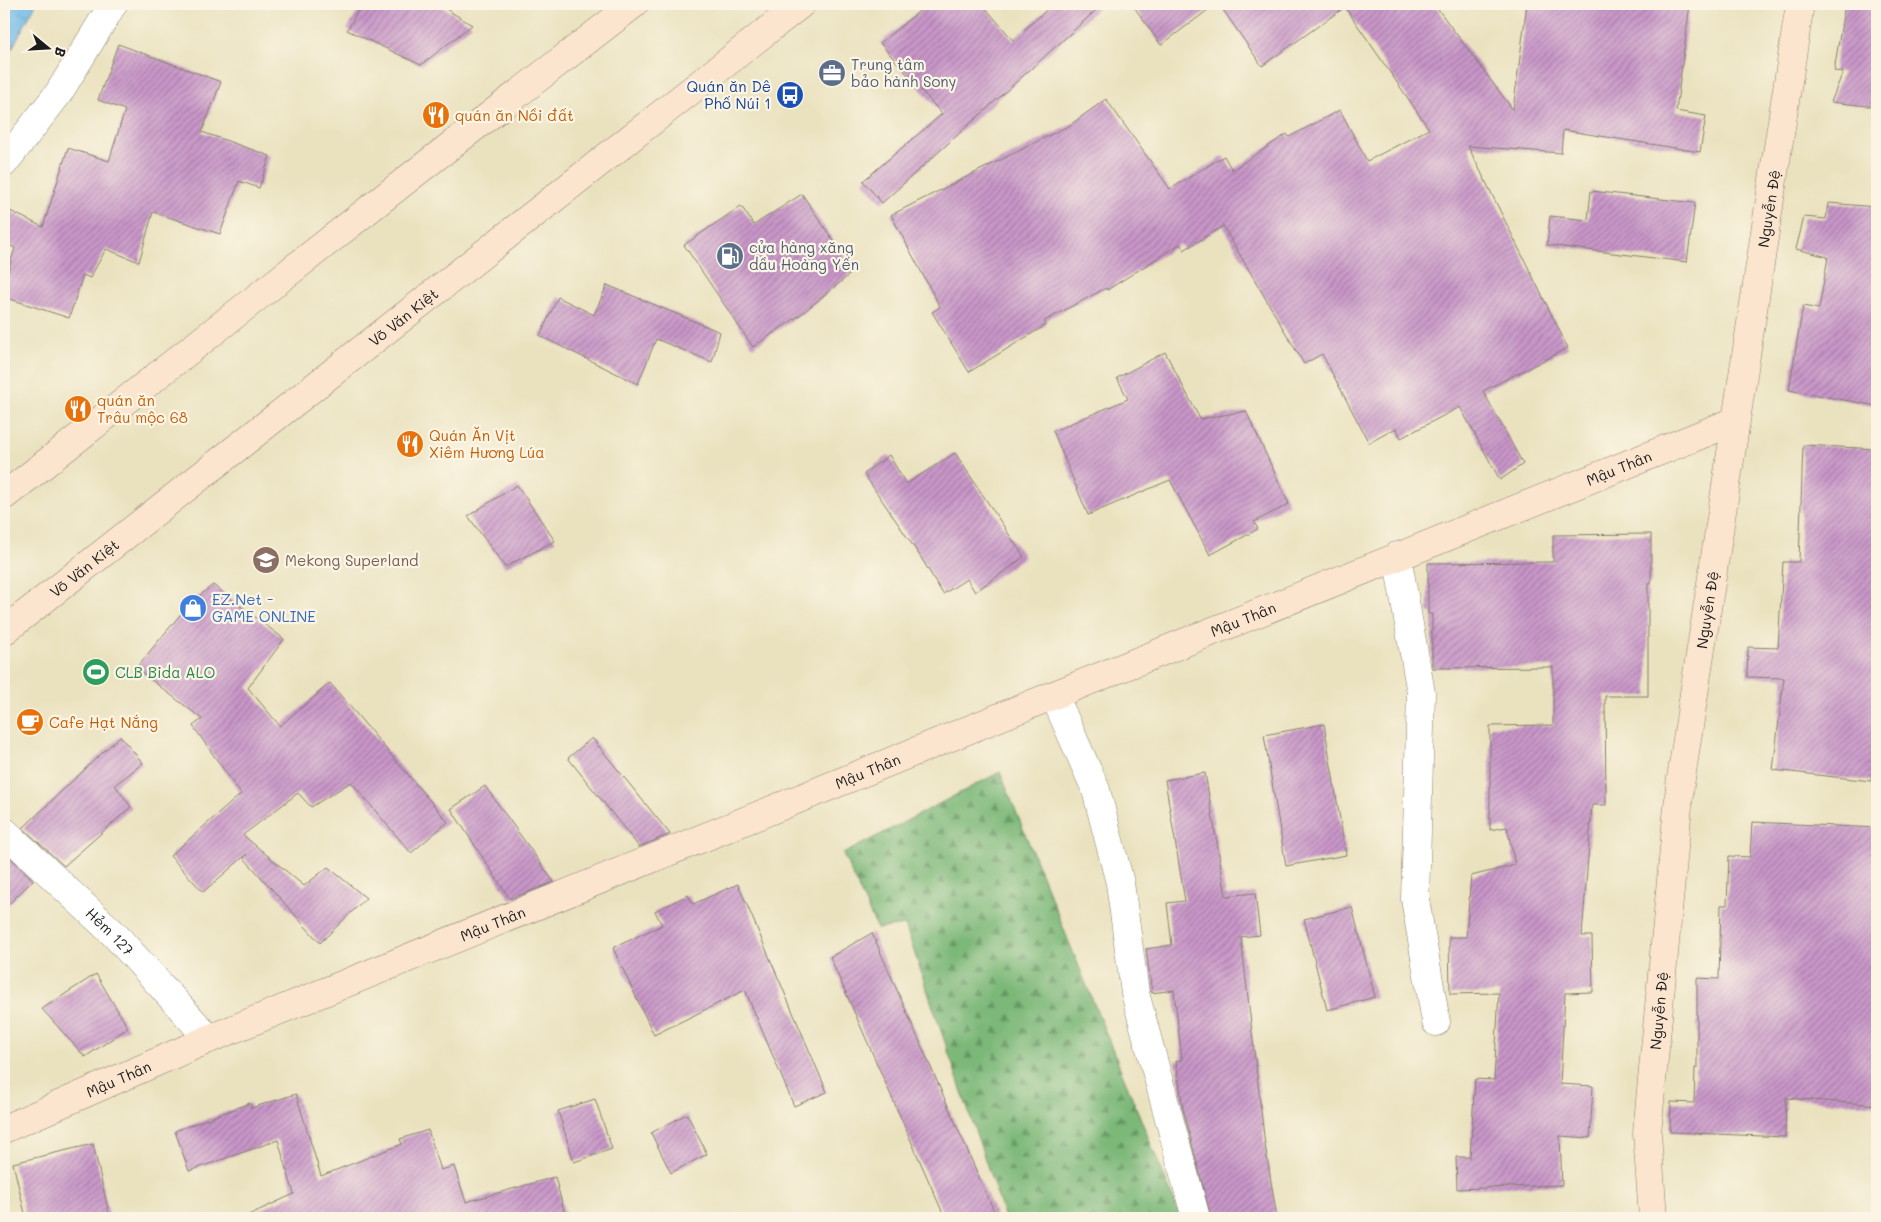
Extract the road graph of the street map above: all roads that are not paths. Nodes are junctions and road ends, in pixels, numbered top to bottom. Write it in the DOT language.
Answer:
graph roads {
  1 [pos="113,4"];
  2 [pos="634,4"];
  3 [pos="801,4"];
  4 [pos="1800,4"];
  5 [pos="4,163"];
  6 [pos="1735,421"];
  7 [pos="4,496"];
  8 [pos="1397,556"];
  9 [pos="4,630"];
  10 [pos="1054,695"];
  11 [pos="4,831"];
  12 [pos="1436,1022"];
  13 [pos="210,1039"];
  14 [pos="4,1129"];
  15 [pos="1196,1218"];
  16 [pos="1653,1218"];
  1 -- 5 [label="street"];
  2 -- 7 [label="street"];
  3 -- 9 [label="street, Võ Văn Kiệt"];
  4 -- 6 [label="street, Nguyễn Đệ"];
  6 -- 8 [label="street, Mậu Thân"];
  6 -- 16 [label="street, Nguyễn Đệ"];
  8 -- 10 [label="street, Mậu Thân"];
  8 -- 12 [label="street"];
  10 -- 13 [label="street, Mậu Thân"];
  10 -- 15 [label="street"];
  11 -- 13 [label="street, Hẻm 127"];
  13 -- 14 [label="street, Mậu Thân"];
}
